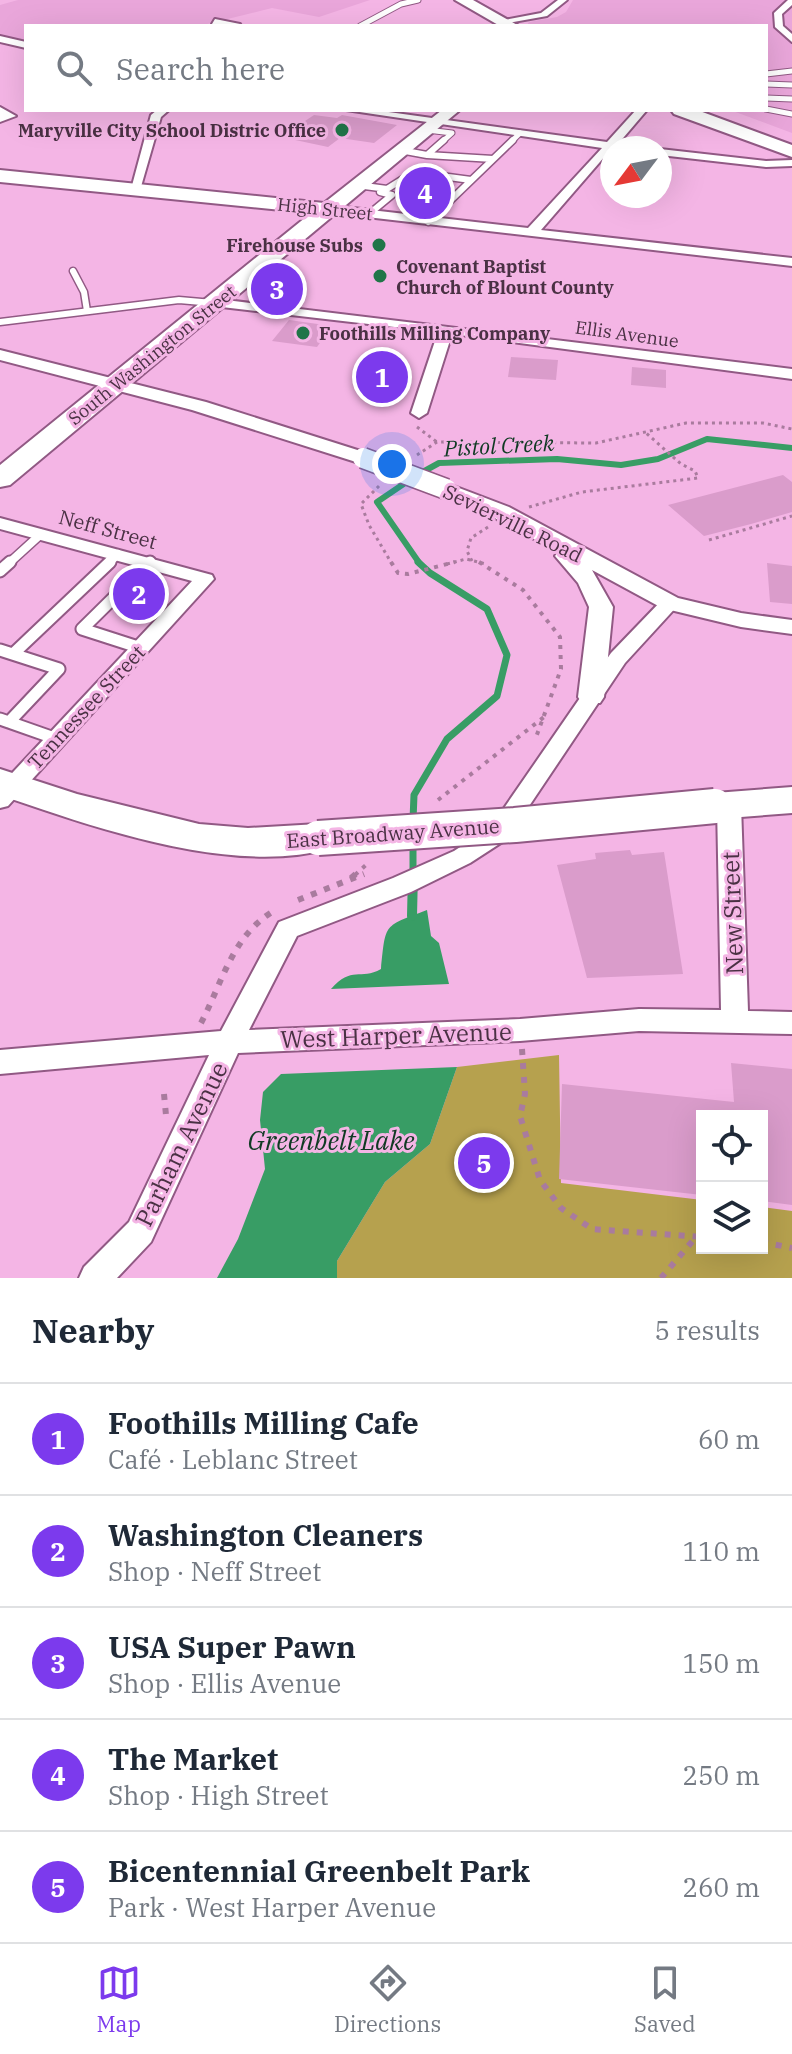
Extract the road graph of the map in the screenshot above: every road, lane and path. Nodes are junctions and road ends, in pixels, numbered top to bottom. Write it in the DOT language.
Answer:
graph roads {
  1 [pos="418,0"];
  2 [pos="462,0"];
  3 [pos="563,0"];
  4 [pos="792,1"];
  5 [pos="215,22"];
  6 [pos="226,24"];
  7 [pos="364,24"];
  8 [pos="507,24"];
  9 [pos="0,39"];
  10 [pos="792,39"];
  11 [pos="24,45"];
  12 [pos="792,71"];
  13 [pos="768,74"];
  14 [pos="768,84"];
  15 [pos="792,85"];
  16 [pos="768,98"];
  17 [pos="792,99"];
  18 [pos="0,110"];
  19 [pos="768,110"];
  20 [pos="161,112"];
  21 [pos="367,112"];
  22 [pos="640,112"];
  23 [pos="685,112"];
  24 [pos="712,112"];
  25 [pos="792,116"];
  26 [pos="0,119"];
  27 [pos="439,121"];
  28 [pos="520,133"];
  29 [pos="617,136"];
  30 [pos="792,141"];
  31 [pos="600,145"];
  32 [pos="400,150"];
  33 [pos="792,151"];
  34 [pos="672,153"];
  35 [pos="427,155"];
  36 [pos="600,155"];
  37 [pos="493,159"];
  38 [pos="792,163"];
  39 [pos="3,179"];
  40 [pos="398,179"];
  41 [pos="471,180"];
  42 [pos="360,182"];
  43 [pos="134,190"];
  44 [pos="327,209"];
  45 [pos="369,214"];
  46 [pos="428,222"];
  47 [pos="531,233"];
  48 [pos="792,262"];
  49 [pos="73,271"];
  50 [pos="218,303"];
  51 [pos="87,311"];
  52 [pos="0,322"];
  53 [pos="446,329"];
  54 [pos="0,355"];
  55 [pos="792,374"];
  56 [pos="115,384"];
  57 [pos="419,413"];
  58 [pos="792,429"];
  59 [pos="644,431"];
  60 [pos="437,442"];
  61 [pos="412,459"];
  62 [pos="0,479"];
  63 [pos="381,484"];
  64 [pos="524,509"];
  65 [pos="792,516"];
  66 [pos="0,523"];
  67 [pos="492,525"];
  68 [pos="41,534"];
  69 [pos="547,537"];
  70 [pos="709,540"];
  71 [pos="118,554"];
  72 [pos="472,561"];
  73 [pos="150,562"];
  74 [pos="0,571"];
  75 [pos="205,579"];
  76 [pos="670,603"];
  77 [pos="792,627"];
  78 [pos="141,648"];
  79 [pos="0,650"];
  80 [pos="13,654"];
  81 [pos="591,697"];
  82 [pos="544,717"];
  83 [pos="4,721"];
  84 [pos="57,739"];
  85 [pos="530,747"];
  86 [pos="4,790"];
  87 [pos="447,792"];
  88 [pos="792,800"];
  89 [pos="722,805"];
  90 [pos="377,870"];
  91 [pos="293,902"];
  92 [pos="281,907"];
  93 [pos="735,1021"];
  94 [pos="792,1023"];
  95 [pos="520,1030"];
  96 [pos="229,1042"];
  97 [pos="188,1046"];
  98 [pos="0,1062"];
  99 [pos="696,1237"];
  100 [pos="696,1240"];
  101 [pos="768,1243"];
  102 [pos="792,1248"];
  103 [pos="95,1278"];
  104 [pos="661,1278"];
  1 -- 7 [label="lane"];
  2 -- 8 [label="highway"];
  3 -- 8 [label="street"];
  4 -- 10 [label="street"];
  5 -- 6 [label="street"];
  9 -- 11 [label="street"];
  12 -- 13 [label="lane"];
  14 -- 15 [label="lane"];
  16 -- 17 [label="lane"];
  18 -- 26 [label="street"];
  19 -- 25 [label="lane"];
  20 -- 43 [label="street"];
  21 -- 27 [label="street"];
  22 -- 29 [label="street"];
  23 -- 33 [label="highway"];
  24 -- 30 [label="highway"];
  27 -- 28 [label="street"];
  27 -- 32 [label="main road, South Washington Street"];
  27 -- 35 [label="lane"];
  28 -- 31 [label="street"];
  28 -- 37 [label="lane"];
  32 -- 35 [label="lane"];
  32 -- 42 [label="main road, South Washington Street"];
  34 -- 38 [label="street"];
  35 -- 37 [label="lane"];
  36 -- 47 [label="street"];
  37 -- 41 [label="lane"];
  39 -- 43 [label="main road, High Street"];
  40 -- 41 [label="lane"];
  40 -- 42 [label="lane"];
  40 -- 42 [label="lane"];
  41 -- 46 [label="lane"];
  42 -- 44 [label="main road, South Washington Street"];
  42 -- 45 [label="lane"];
  43 -- 44 [label="main road, High Street"];
  44 -- 45 [label="street, High Street"];
  44 -- 50 [label="main road, South Washington Street"];
  45 -- 46 [label="street, High Street"];
  46 -- 47 [label="street, High Street"];
  47 -- 48 [label="street, High Street"];
  49 -- 51 [label="lane"];
  50 -- 51 [label="lane"];
  50 -- 53 [label="street, Ellis Avenue"];
  50 -- 56 [label="main road, South Washington Street"];
  51 -- 52 [label="lane"];
  53 -- 55 [label="street, Ellis Avenue"];
  53 -- 57 [label="street"];
  54 -- 56 [label="street, Sevierville Road"];
  56 -- 62 [label="main road, South Washington Street"];
  56 -- 69 [label="street, Sevierville Road, bridge"];
  57 -- 60 [label="path"];
  58 -- 59 [label="path"];
  59 -- 60 [label="path"];
  59 -- 64 [label="path"];
  60 -- 61 [label="path"];
  63 -- 72 [label="path"];
  65 -- 70 [label="path"];
  66 -- 68 [label="street, Neff Street"];
  67 -- 72 [label="path"];
  68 -- 71 [label="street, Neff Street"];
  68 -- 74 [label="lane"];
  69 -- 76 [label="street, Sevierville Road"];
  69 -- 81 [label="street"];
  71 -- 73 [label="street, Neff Street"];
  71 -- 80 [label="lane"];
  72 -- 82 [label="path"];
  73 -- 75 [label="street, Neff Street"];
  73 -- 78 [label="lane"];
  75 -- 78 [label="street, Tennessee Street"];
  76 -- 77 [label="street, Sevierville Road"];
  76 -- 81 [label="street, Parham Avenue"];
  78 -- 84 [label="street, Tennessee Street"];
  79 -- 80 [label="lane"];
  80 -- 83 [label="lane"];
  81 -- 96 [label="street, Parham Avenue"];
  82 -- 85 [label="path"];
  82 -- 87 [label="path"];
  83 -- 84 [label="lane"];
  84 -- 86 [label="street, Tennessee Street"];
  86 -- 89 [label="main road, East Broadway Avenue, bridge"];
  88 -- 89 [label="main road, East Broadway Avenue"];
  89 -- 93 [label="street, New Street"];
  90 -- 91 [label="path"];
  92 -- 97 [label="path"];
  93 -- 94 [label="street, West Harper Avenue"];
  93 -- 95 [label="street, West Harper Avenue"];
  95 -- 96 [label="street, West Harper Avenue"];
  95 -- 99 [label="path"];
  96 -- 97 [label="street, West Harper Avenue"];
  96 -- 103 [label="street, Parham Avenue"];
  97 -- 98 [label="street, West Harper Avenue"];
  100 -- 104 [label="path"];
  101 -- 102 [label="path"];
}
